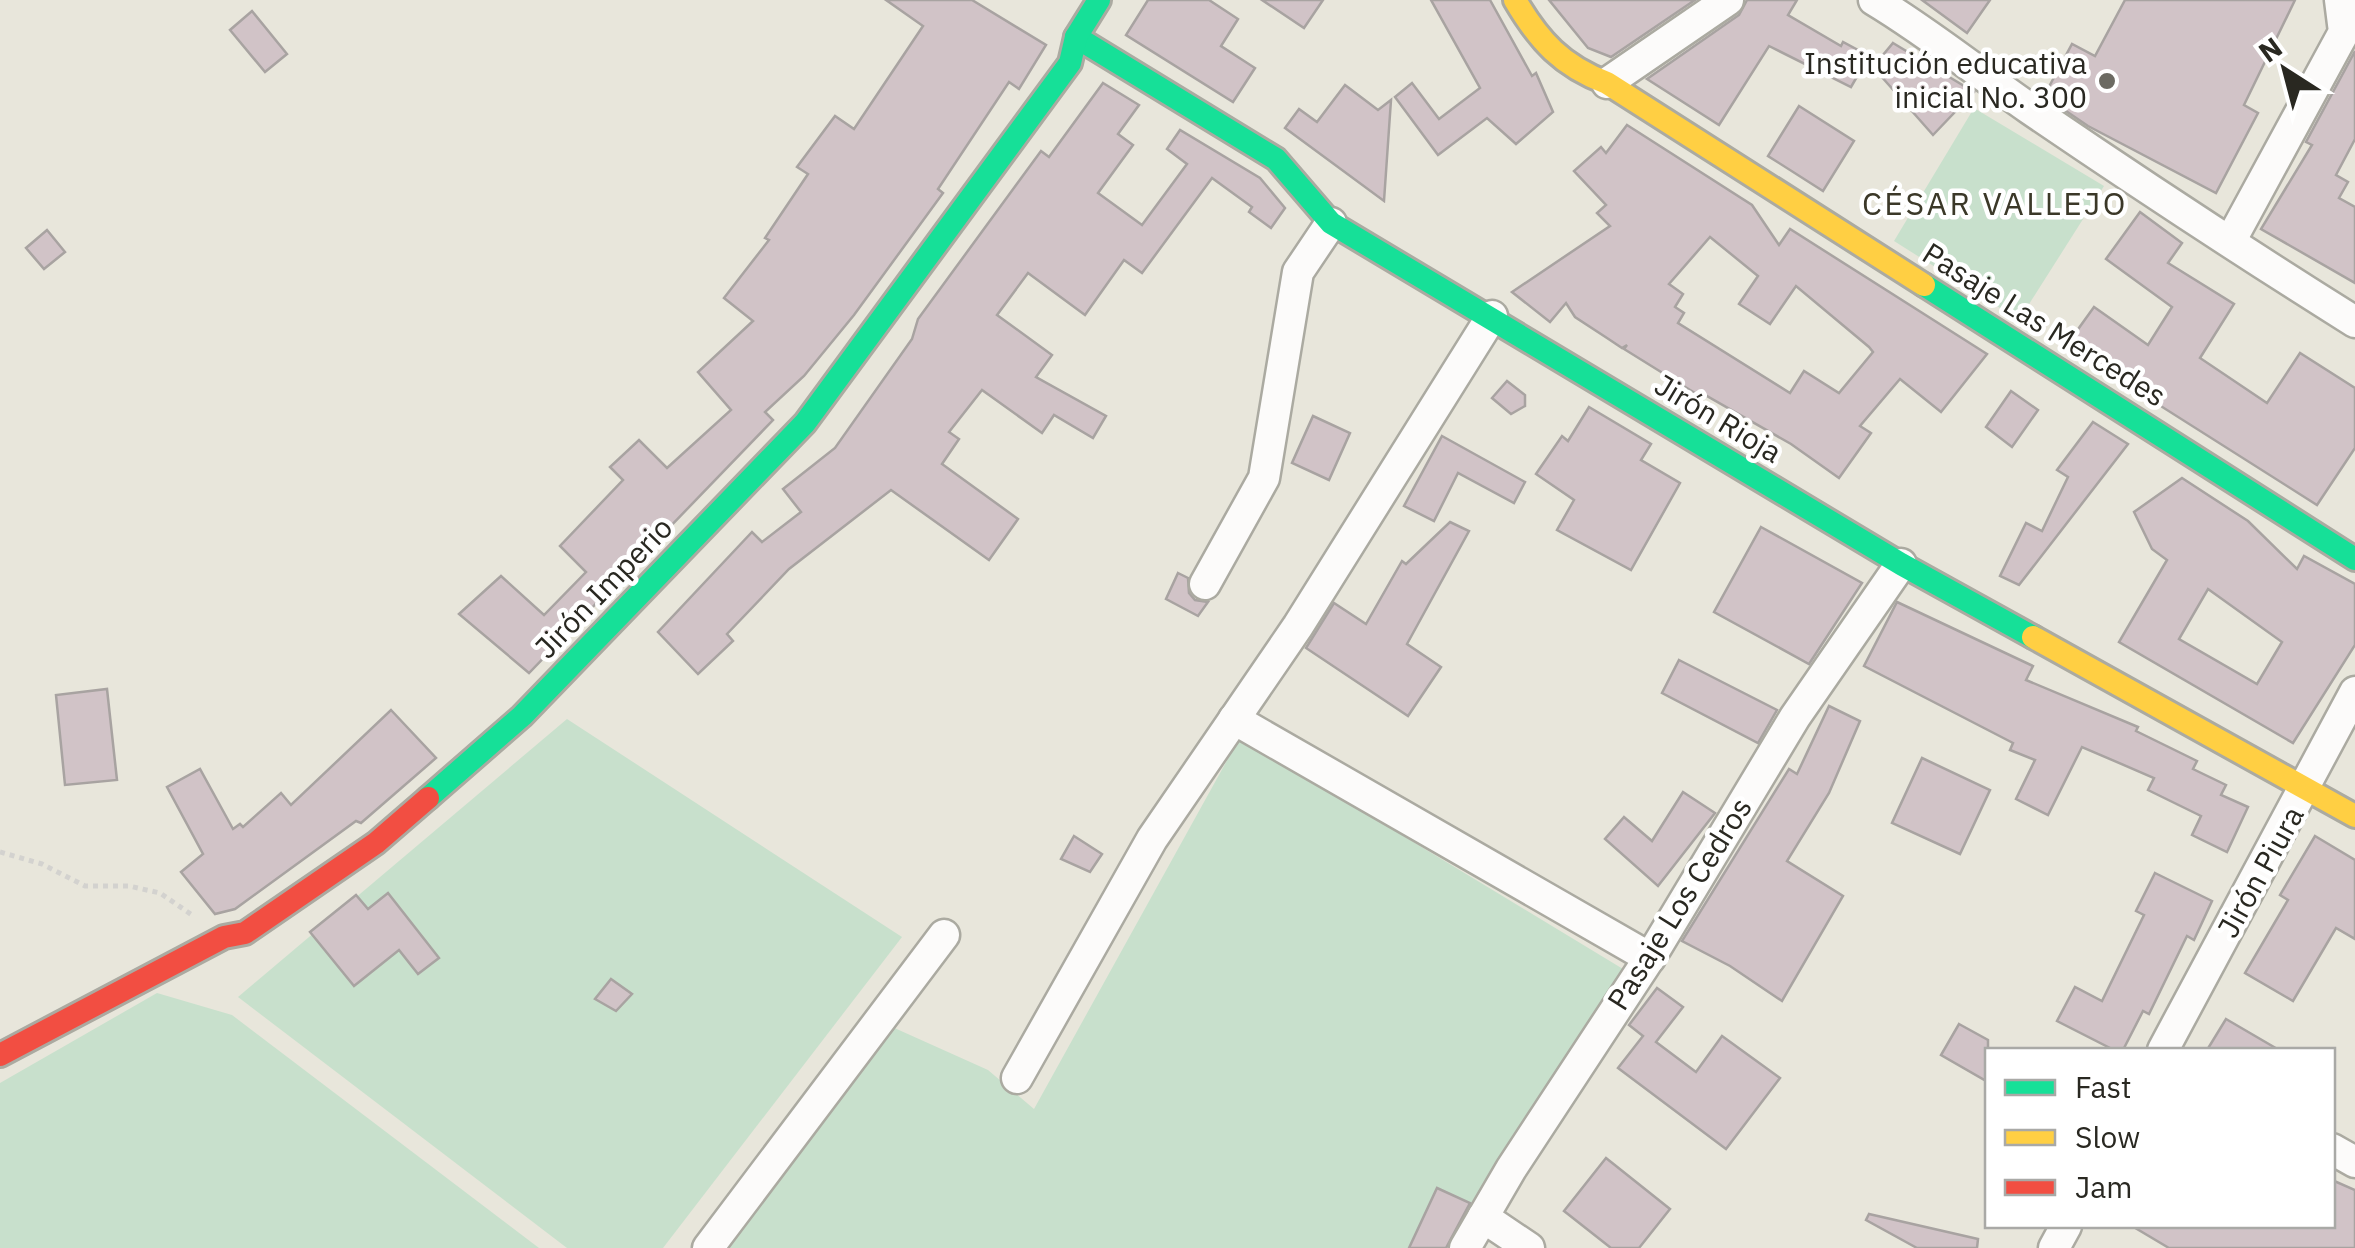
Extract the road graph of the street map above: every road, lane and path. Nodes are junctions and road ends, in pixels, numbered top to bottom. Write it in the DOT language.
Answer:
graph roads {
  1 [pos="1099,0"];
  2 [pos="1515,0"];
  3 [pos="1728,0"];
  4 [pos="1874,0"];
  5 [pos="2340,0"];
  6 [pos="1076,37"];
  7 [pos="1607,83"];
  8 [pos="1331,223"];
  9 [pos="2231,240"];
  10 [pos="1492,316"];
  11 [pos="2355,322"];
  12 [pos="2355,558"];
  13 [pos="1901,564"];
  14 [pos="1205,584"];
  15 [pos="2355,692"];
  16 [pos="1234,720"];
  17 [pos="2307,789"];
  18 [pos="2355,816"];
  19 [pos="0,852"];
  20 [pos="944,935"];
  21 [pos="224,937"];
  22 [pos="1650,958"];
  23 [pos="2165,1048"];
  24 [pos="0,1055"];
  25 [pos="1017,1078"];
  26 [pos="1483,1217"];
  27 [pos="708,1248"];
  28 [pos="1464,1248"];
  29 [pos="1529,1248"];
  1 -- 6 [label="street, Jirón Imperio"];
  2 -- 7 [label="street, Pasaje Las Mercedes"];
  3 -- 7 [label="street"];
  4 -- 9 [label="street"];
  5 -- 9 [label="street"];
  6 -- 8 [label="street, Jirón Rioja"];
  6 -- 21 [label="street, Jirón Imperio"];
  7 -- 12 [label="street, Pasaje Las Mercedes"];
  8 -- 10 [label="street, Jirón Rioja"];
  8 -- 14 [label="street"];
  9 -- 11 [label="street"];
  10 -- 13 [label="street, Jirón Rioja"];
  10 -- 16 [label="street"];
  13 -- 17 [label="street, Jirón Rioja"];
  13 -- 22 [label="street, Pasaje Los Cedros"];
  15 -- 17 [label="street, Jirón Piura"];
  16 -- 22 [label="street"];
  16 -- 25 [label="street"];
  17 -- 18 [label="street, Jirón Rioja"];
  17 -- 23 [label="street, Jirón Piura"];
  19 -- 21 [label="path"];
  20 -- 27 [label="street"];
  21 -- 24 [label="street, Jirón Imperio"];
  22 -- 26 [label="street, Pasaje Los Cedros"];
  26 -- 28 [label="street, Pasaje Los Cedros"];
  26 -- 29 [label="street"];
}
